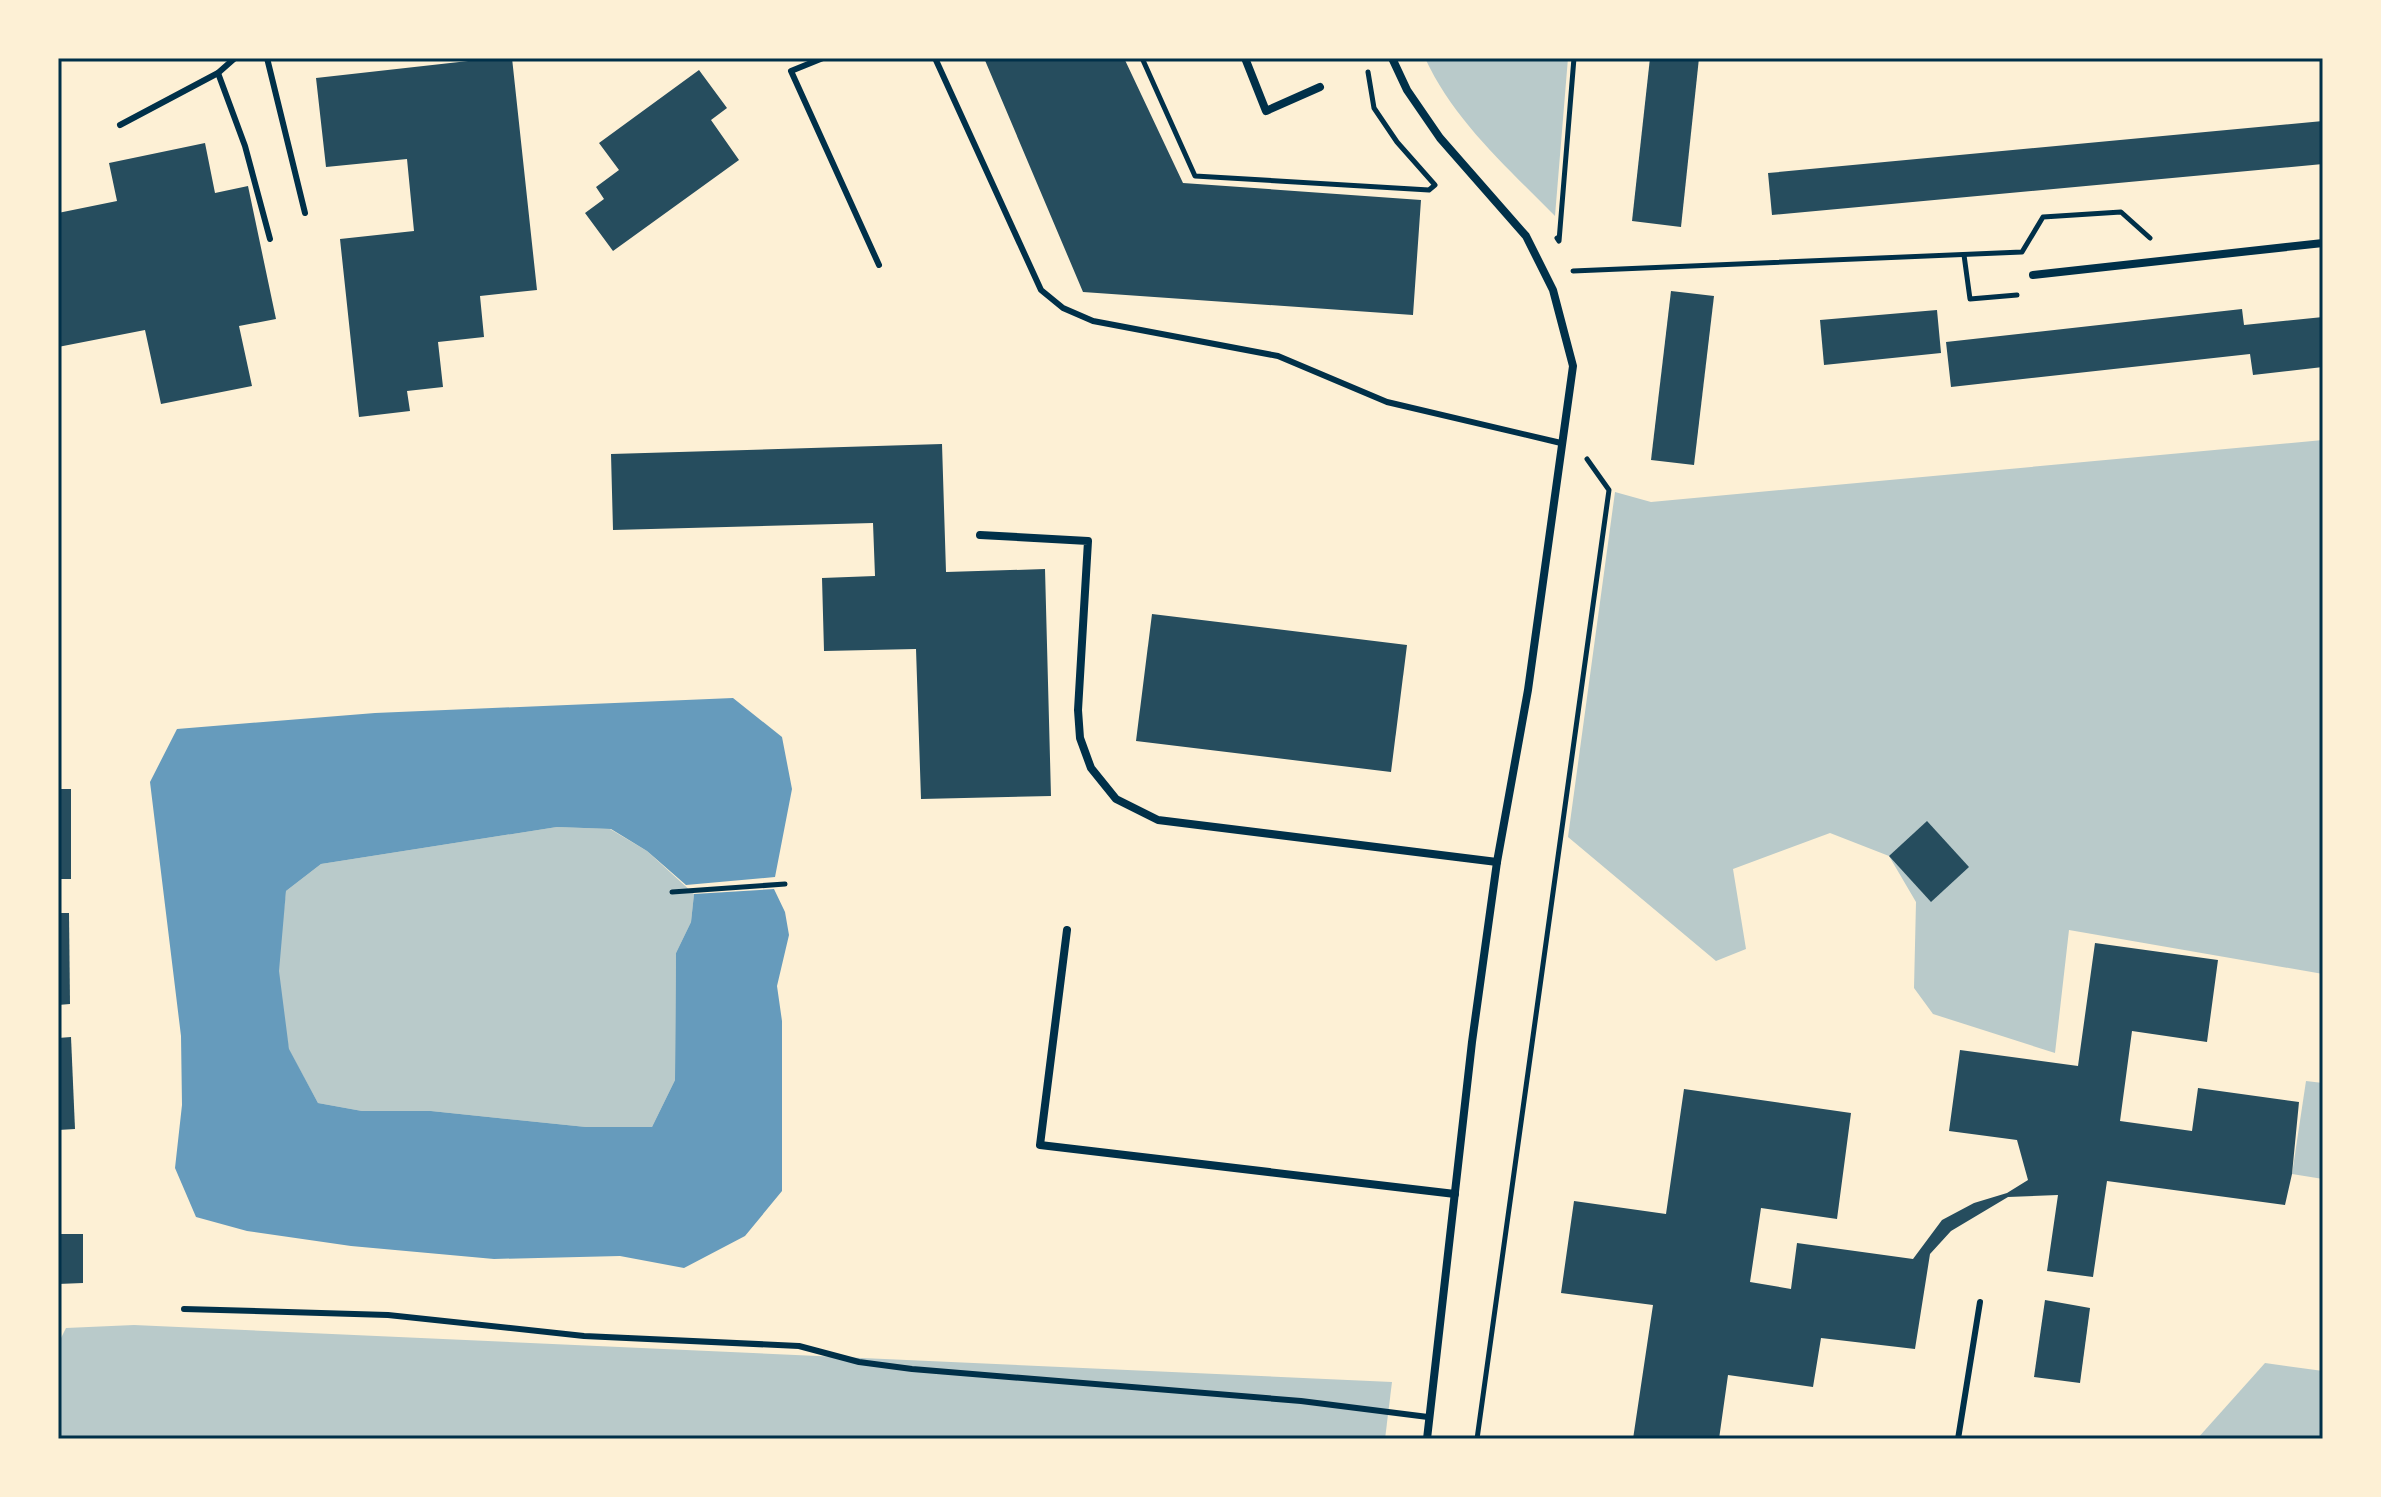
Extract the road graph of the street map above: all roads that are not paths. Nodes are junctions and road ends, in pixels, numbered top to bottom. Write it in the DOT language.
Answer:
graph roads {
  1 [pos="235,58"];
  2 [pos="267,58"];
  3 [pos="823,58"];
  4 [pos="935,58"];
  5 [pos="1245,58"];
  6 [pos="1392,58"];
  7 [pos="218,73"];
  8 [pos="1320,87"];
  9 [pos="120,125"];
  10 [pos="305,213"];
  11 [pos="270,239"];
  12 [pos="2323,243"];
  13 [pos="879,265"];
  14 [pos="2033,275"];
  15 [pos="1561,443"];
  16 [pos="980,535"];
  17 [pos="1497,862"];
  18 [pos="1067,930"];
  19 [pos="1455,1194"];
  20 [pos="1980,1302"];
  21 [pos="184,1309"];
  22 [pos="1428,1417"];
  23 [pos="1427,1439"];
  24 [pos="1958,1439"];
  1 -- 7 [label="lane"];
  2 -- 10 [label="lane"];
  3 -- 13 [label="lane"];
  4 -- 15 [label="lane"];
  5 -- 8 [label="street"];
  6 -- 15 [label="street"];
  7 -- 9 [label="lane"];
  7 -- 11 [label="lane"];
  12 -- 14 [label="street"];
  15 -- 17 [label="street"];
  16 -- 17 [label="street"];
  17 -- 19 [label="street"];
  18 -- 19 [label="street"];
  19 -- 22 [label="street"];
  20 -- 24 [label="lane"];
  21 -- 22 [label="lane"];
  22 -- 23 [label="street"];
}
